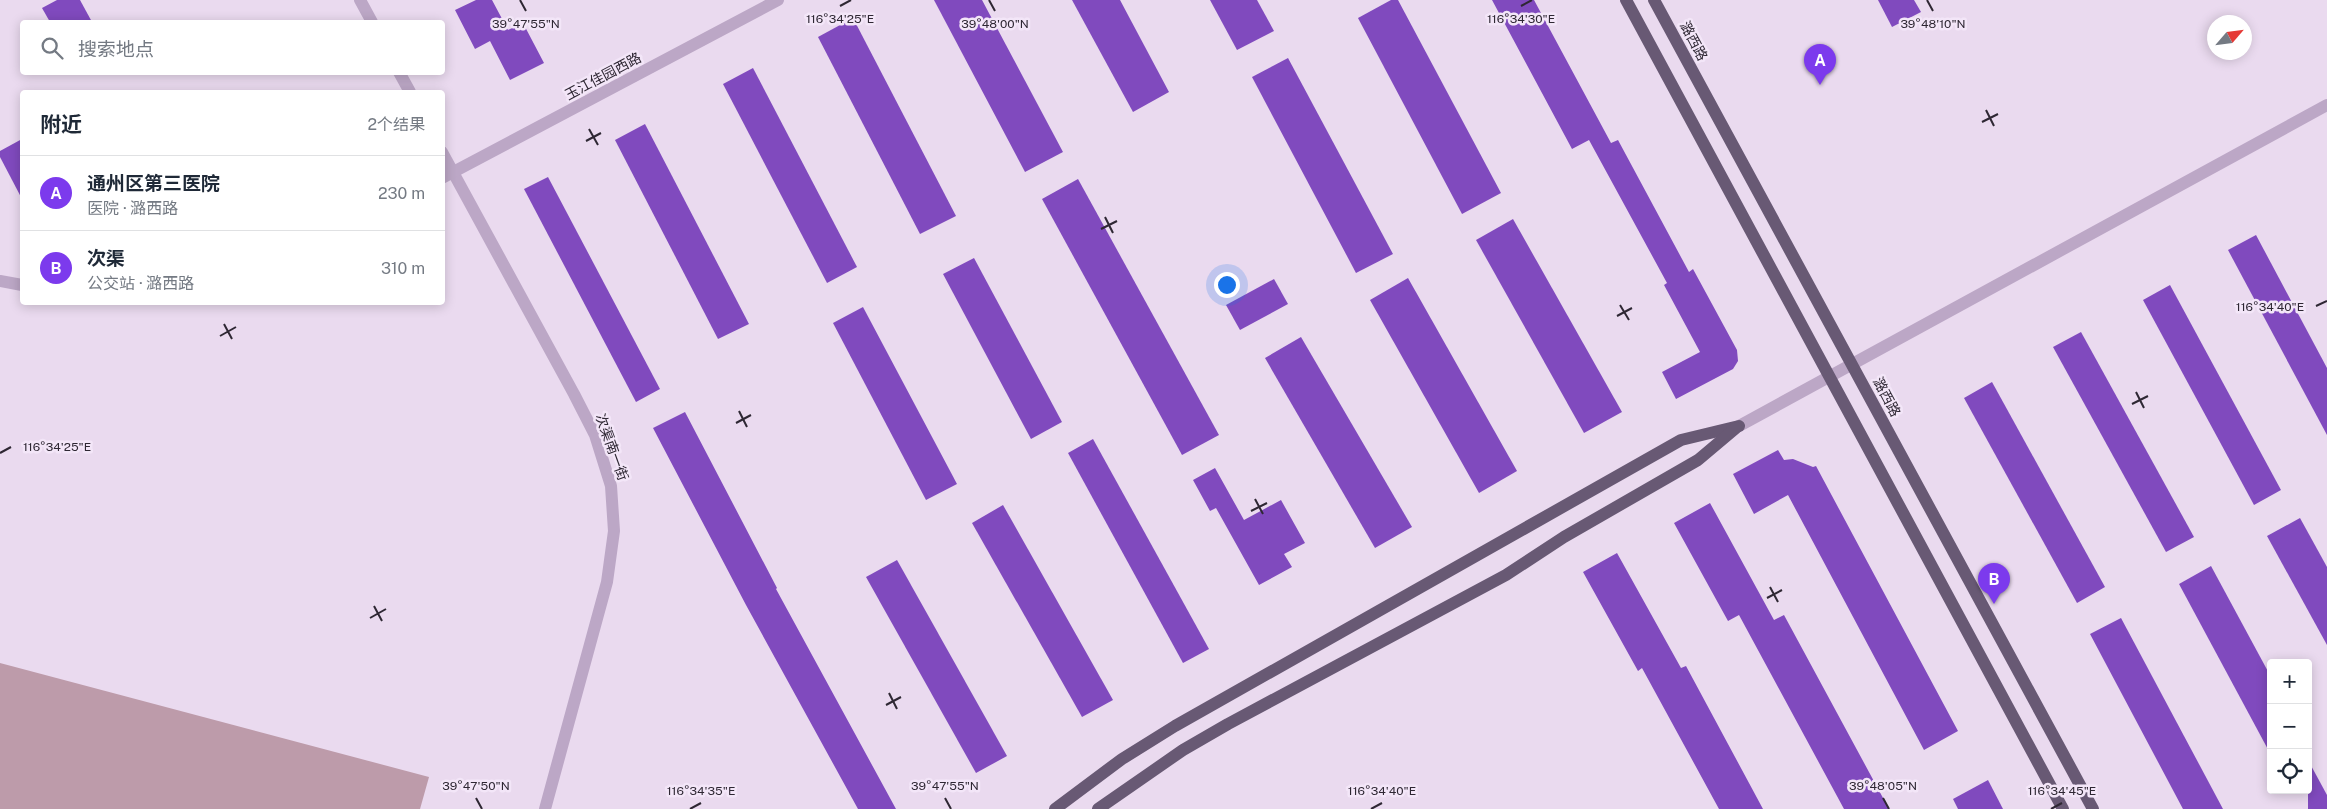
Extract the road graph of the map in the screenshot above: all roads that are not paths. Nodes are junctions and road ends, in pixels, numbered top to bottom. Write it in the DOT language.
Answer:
graph roads {
  1 [pos="360,0"];
  2 [pos="778,0"];
  3 [pos="1626,0"];
  4 [pos="1654,0"];
  5 [pos="371,20"];
  6 [pos="402,75"];
  7 [pos="409,90"];
  8 [pos="2327,105"];
  9 [pos="448,175"];
  10 [pos="0,281"];
  11 [pos="20,285"];
  12 [pos="1852,364"];
  13 [pos="1830,376"];
  14 [pos="1739,426"];
  15 [pos="545,809"];
  16 [pos="1055,809"];
  17 [pos="1098,809"];
  18 [pos="2063,809"];
  19 [pos="2093,809"];
  1 -- 5 [label="street"];
  2 -- 9 [label="street, 玉江佳园西路"];
  3 -- 13 [label="main road"];
  4 -- 12 [label="main road, 潞西路"];
  6 -- 7 [label="street"];
  8 -- 12 [label="street"];
  9 -- 15 [label="street, 次渠南一街"];
  10 -- 11 [label="street"];
  12 -- 13 [label="street"];
  12 -- 19 [label="main road, 潞西路"];
  13 -- 14 [label="street"];
  13 -- 18 [label="main road"];
  14 -- 16 [label="main road"];
  14 -- 17 [label="main road"];
}
